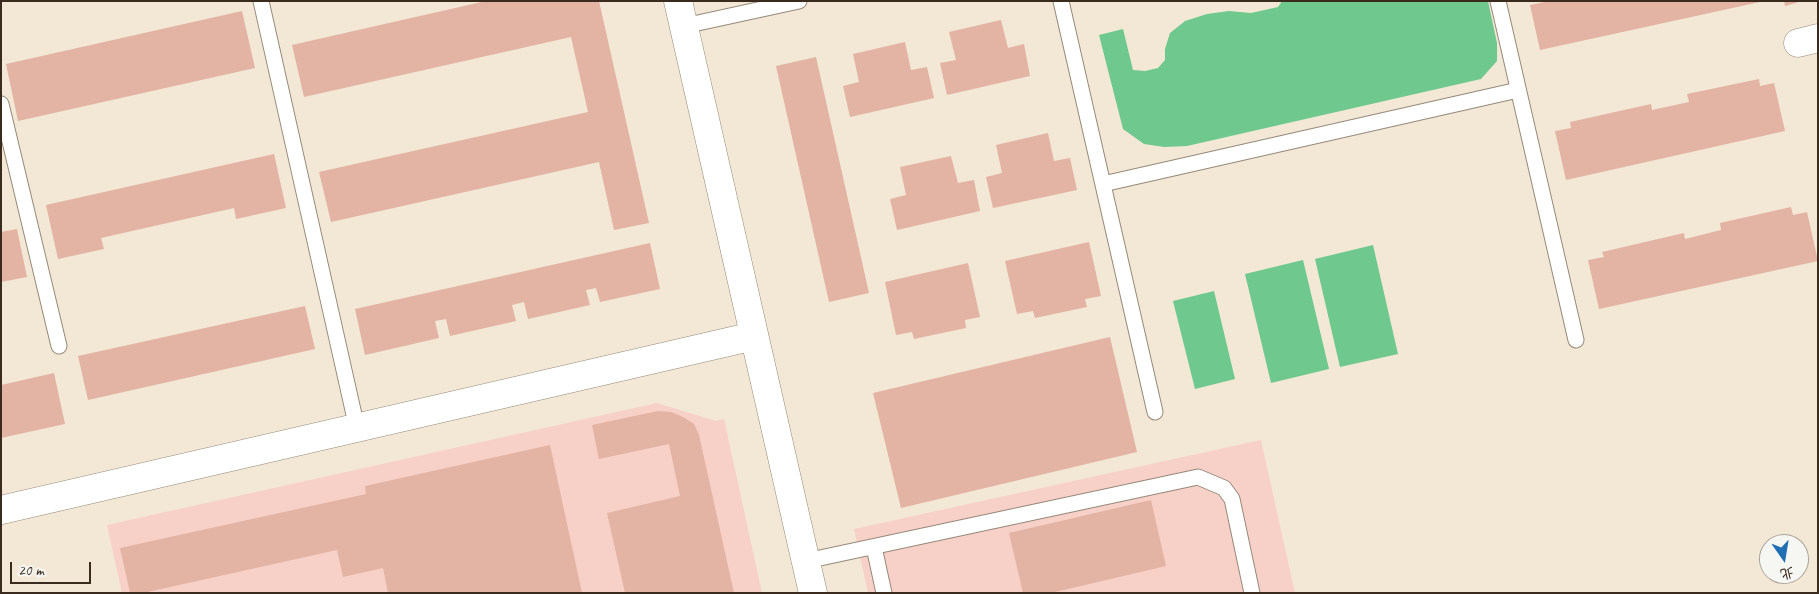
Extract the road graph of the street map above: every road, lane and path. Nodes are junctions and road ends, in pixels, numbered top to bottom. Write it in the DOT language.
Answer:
graph roads {
  1 [pos="261,1"];
  2 [pos="799,1"];
  3 [pos="1062,1"];
  4 [pos="1498,1"];
  5 [pos="681,14"];
  6 [pos="1518,90"];
  7 [pos="1,104"];
  8 [pos="1103,184"];
  9 [pos="754,336"];
  10 [pos="1576,340"];
  11 [pos="59,346"];
  12 [pos="1155,412"];
  13 [pos="357,428"];
  14 [pos="1,510"];
  15 [pos="874,547"];
  16 [pos="806,561"];
  17 [pos="813,593"];
  18 [pos="884,593"];
  19 [pos="1252,593"];
  1 -- 13 [label="lane"];
  2 -- 5 [label="lane"];
  3 -- 8 [label="lane"];
  4 -- 6 [label="lane"];
  5 -- 9 [label="street"];
  6 -- 8 [label="lane"];
  6 -- 10 [label="lane"];
  7 -- 11 [label="lane"];
  8 -- 12 [label="lane"];
  9 -- 13 [label="street"];
  9 -- 16 [label="street"];
  13 -- 14 [label="street"];
  15 -- 16 [label="lane"];
  15 -- 18 [label="lane"];
  15 -- 19 [label="lane"];
  16 -- 17 [label="street"];
}
